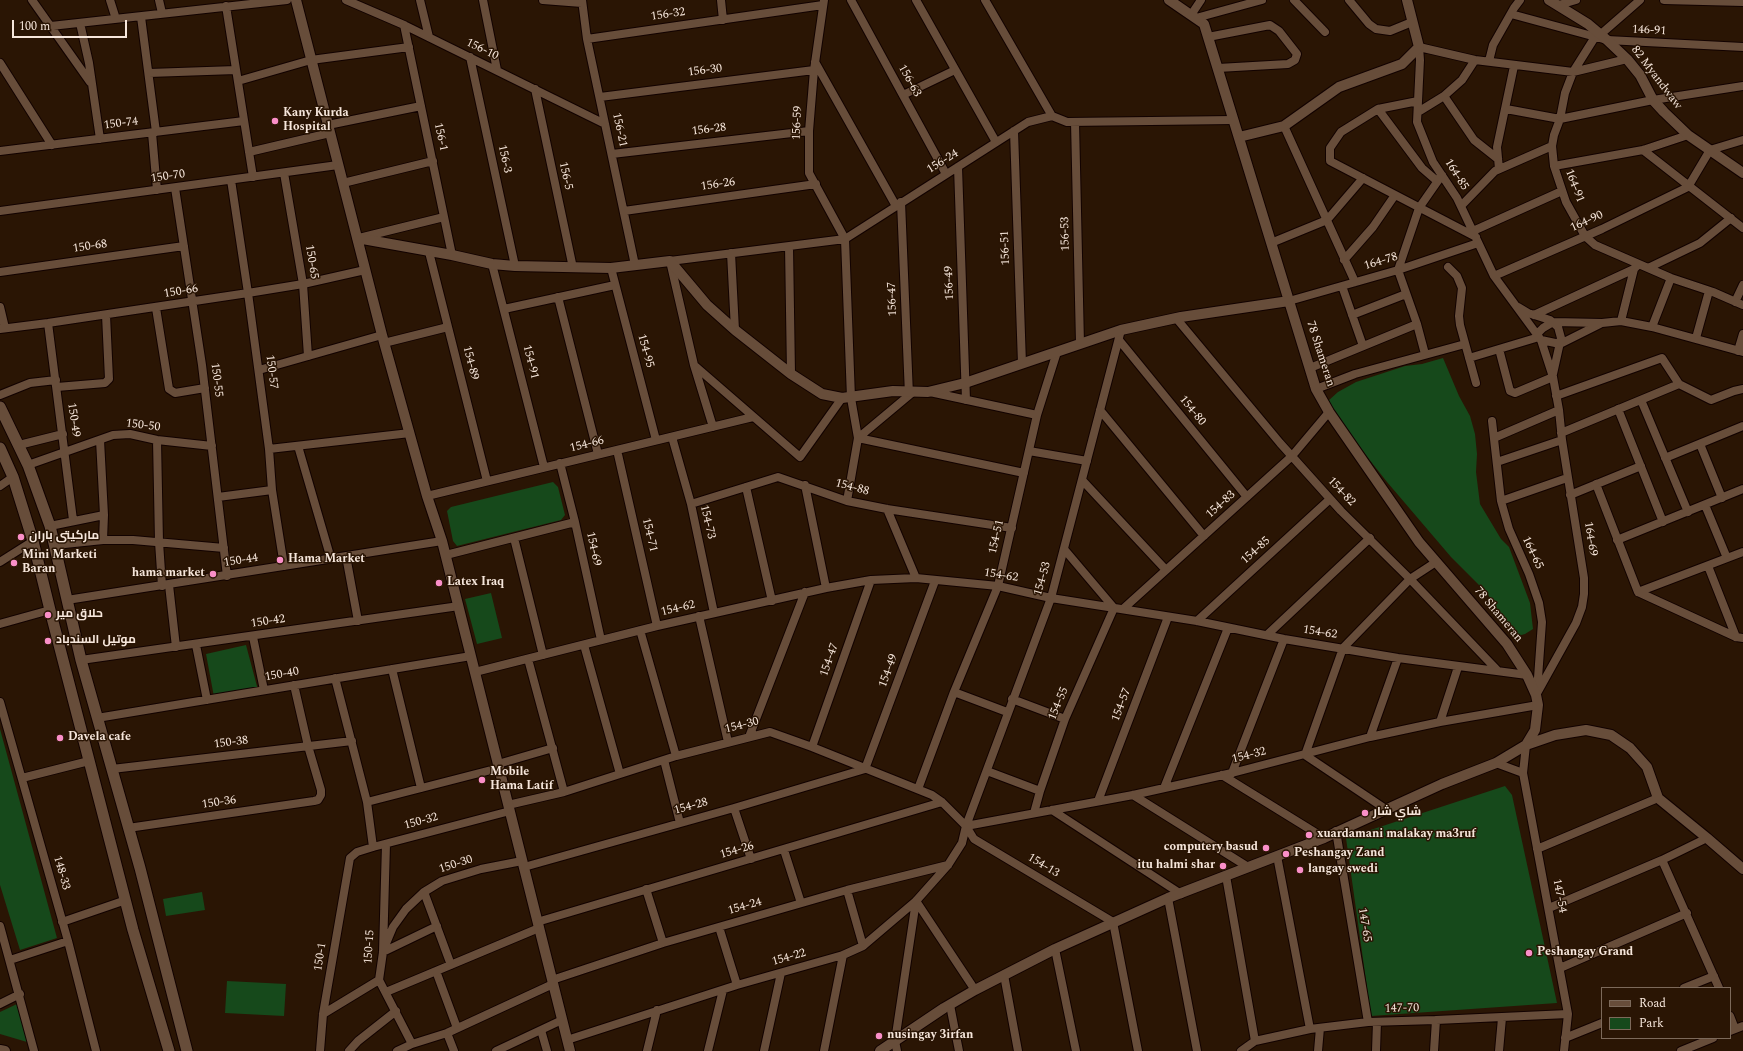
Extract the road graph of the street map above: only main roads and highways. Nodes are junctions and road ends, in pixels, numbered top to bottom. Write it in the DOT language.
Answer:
graph roads {
  1 [pos="0,407"];
  2 [pos="0,448"];
  3 [pos="40,495"];
  4 [pos="22,501"];
  5 [pos="169,1051"];
  6 [pos="187,1051"];
  1 -- 3 [label="main road"];
  2 -- 4 [label="main road"];
  3 -- 4 [label="main road"];
  3 -- 6 [label="main road"];
  4 -- 5 [label="main road"];
}
